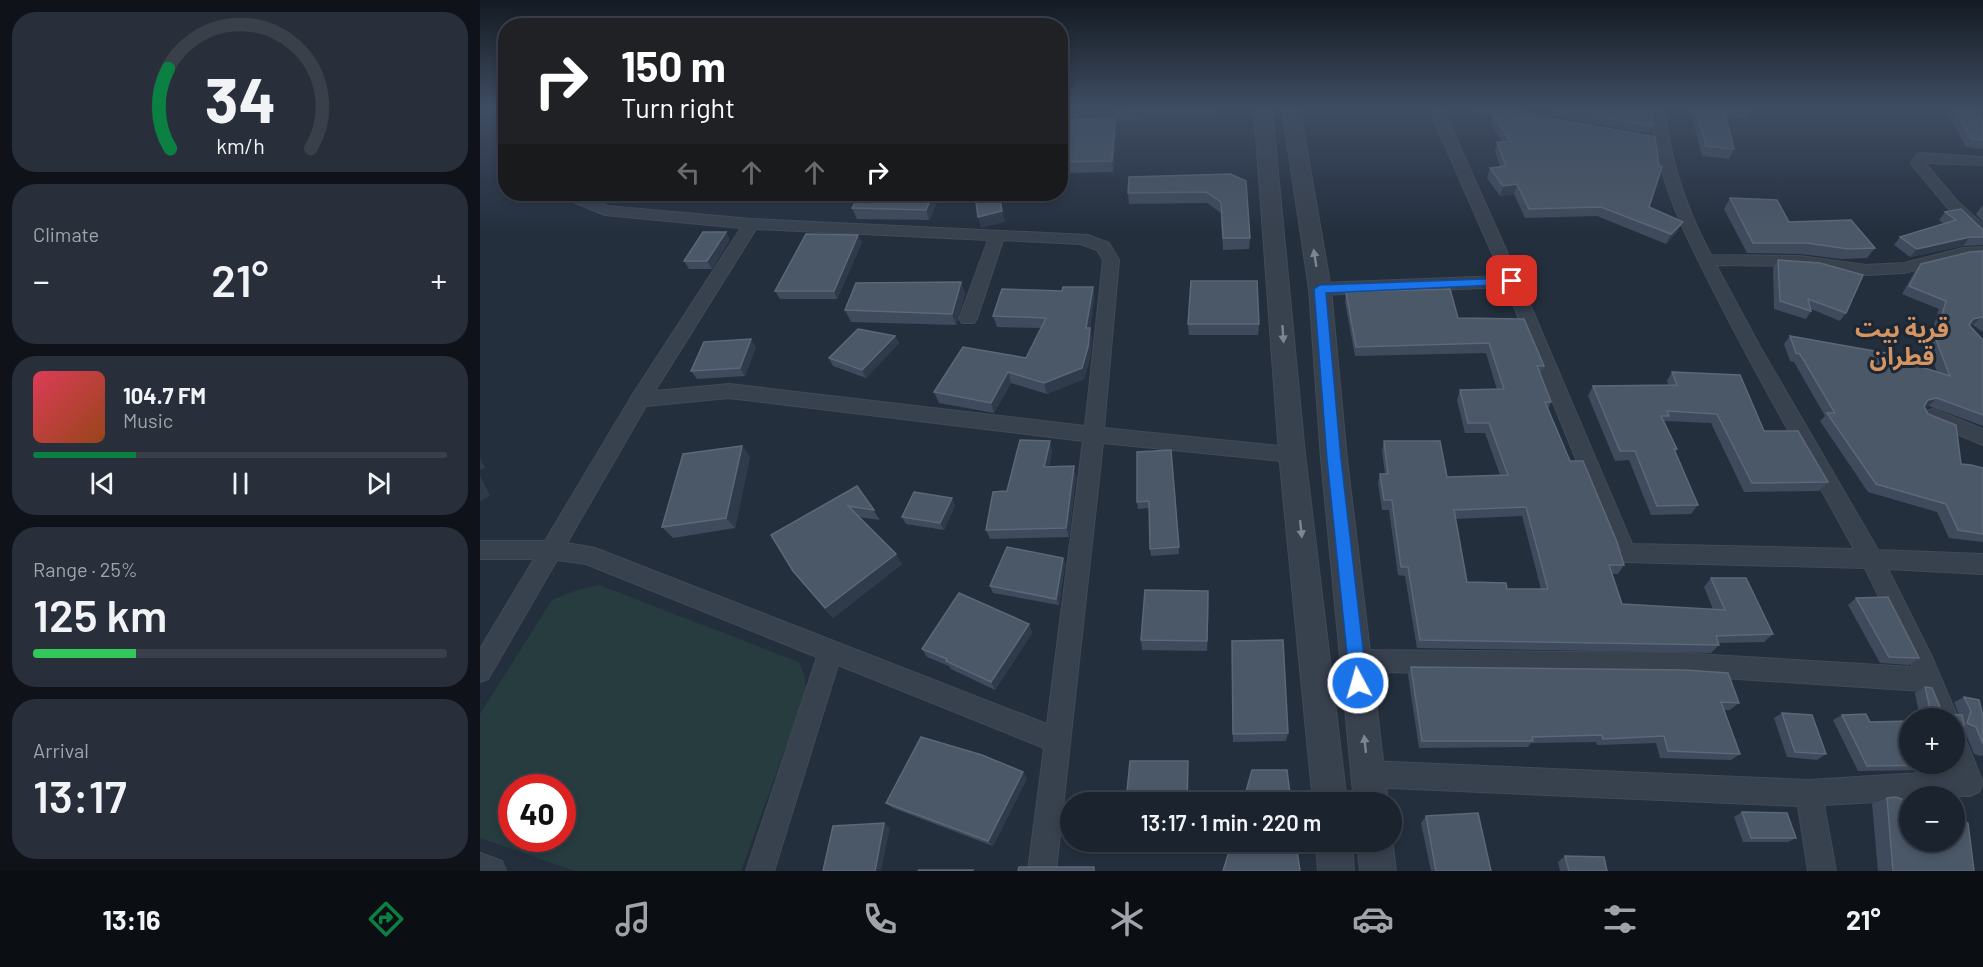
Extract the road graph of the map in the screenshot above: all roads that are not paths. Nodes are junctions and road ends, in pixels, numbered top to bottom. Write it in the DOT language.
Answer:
graph roads {
  1 [pos="1267,150"];
  2 [pos="1298,150"];
  3 [pos="1454,150"];
  4 [pos="1658,150"];
  5 [pos="1983,161"];
  6 [pos="1305,195"];
  7 [pos="1272,196"];
  8 [pos="583,201"];
  9 [pos="751,224"];
  10 [pos="1983,233"];
  11 [pos="997,236"];
  12 [pos="1983,252"];
  13 [pos="1706,260"];
  14 [pos="1512,281"];
  15 [pos="1320,289"];
  16 [pos="968,319"];
  17 [pos="640,399"];
  18 [pos="1928,415"];
  19 [pos="1094,435"];
  20 [pos="1983,437"];
  21 [pos="1292,454"];
  22 [pos="1334,459"];
  23 [pos="480,550"];
  24 [pos="551,550"];
  25 [pos="1870,559"];
  26 [pos="1983,564"];
  27 [pos="830,652"];
  28 [pos="1356,661"];
  29 [pos="480,671"];
  30 [pos="1931,680"];
  31 [pos="1942,708"];
  32 [pos="1057,741"];
  33 [pos="1965,770"];
  34 [pos="1368,774"];
  35 [pos="1329,792"];
  36 [pos="1370,792"];
  37 [pos="1809,793"];
  38 [pos="1335,852"];
  39 [pos="1376,852"];
  40 [pos="480,867"];
  41 [pos="492,871"];
  42 [pos="760,871"];
  43 [pos="1042,871"];
  44 [pos="1336,871"];
  45 [pos="1378,871"];
  46 [pos="1822,871"];
  1 -- 7 [label="street"];
  2 -- 6 [label="street"];
  3 -- 14 [label="street"];
  4 -- 13 [label="street"];
  5 -- 10 [label="street"];
  6 -- 7 [label="street"];
  15 -- 6 [label="street, one-way"];
  7 -- 21 [label="street, one-way"];
  8 -- 9 [label="street"];
  9 -- 11 [label="street"];
  9 -- 17 [label="street"];
  11 -- 16 [label="street"];
  11 -- 19 [label="street"];
  12 -- 13 [label="street"];
  13 -- 25 [label="street"];
  14 -- 15 [label="street"];
  14 -- 25 [label="street"];
  15 -- 22 [label="street"];
  17 -- 19 [label="street"];
  17 -- 24 [label="street"];
  18 -- 20 [label="street"];
  19 -- 21 [label="street"];
  19 -- 32 [label="street"];
  21 -- 22 [label="street"];
  21 -- 35 [label="street, one-way"];
  22 -- 28 [label="street"];
  23 -- 24 [label="street"];
  24 -- 27 [label="street"];
  24 -- 29 [label="street"];
  25 -- 26 [label="street"];
  25 -- 30 [label="street"];
  27 -- 32 [label="street"];
  27 -- 42 [label="street"];
  28 -- 30 [label="street"];
  34 -- 28 [label="street, one-way"];
  30 -- 31 [label="street"];
  32 -- 43 [label="street"];
  33 -- 37 [label="street"];
  34 -- 36 [label="street"];
  34 -- 37 [label="street"];
  37 -- 46 [label="street"];
  38 -- 44 [label="street"];
  39 -- 45 [label="street"];
  40 -- 41 [label="street"];
}
